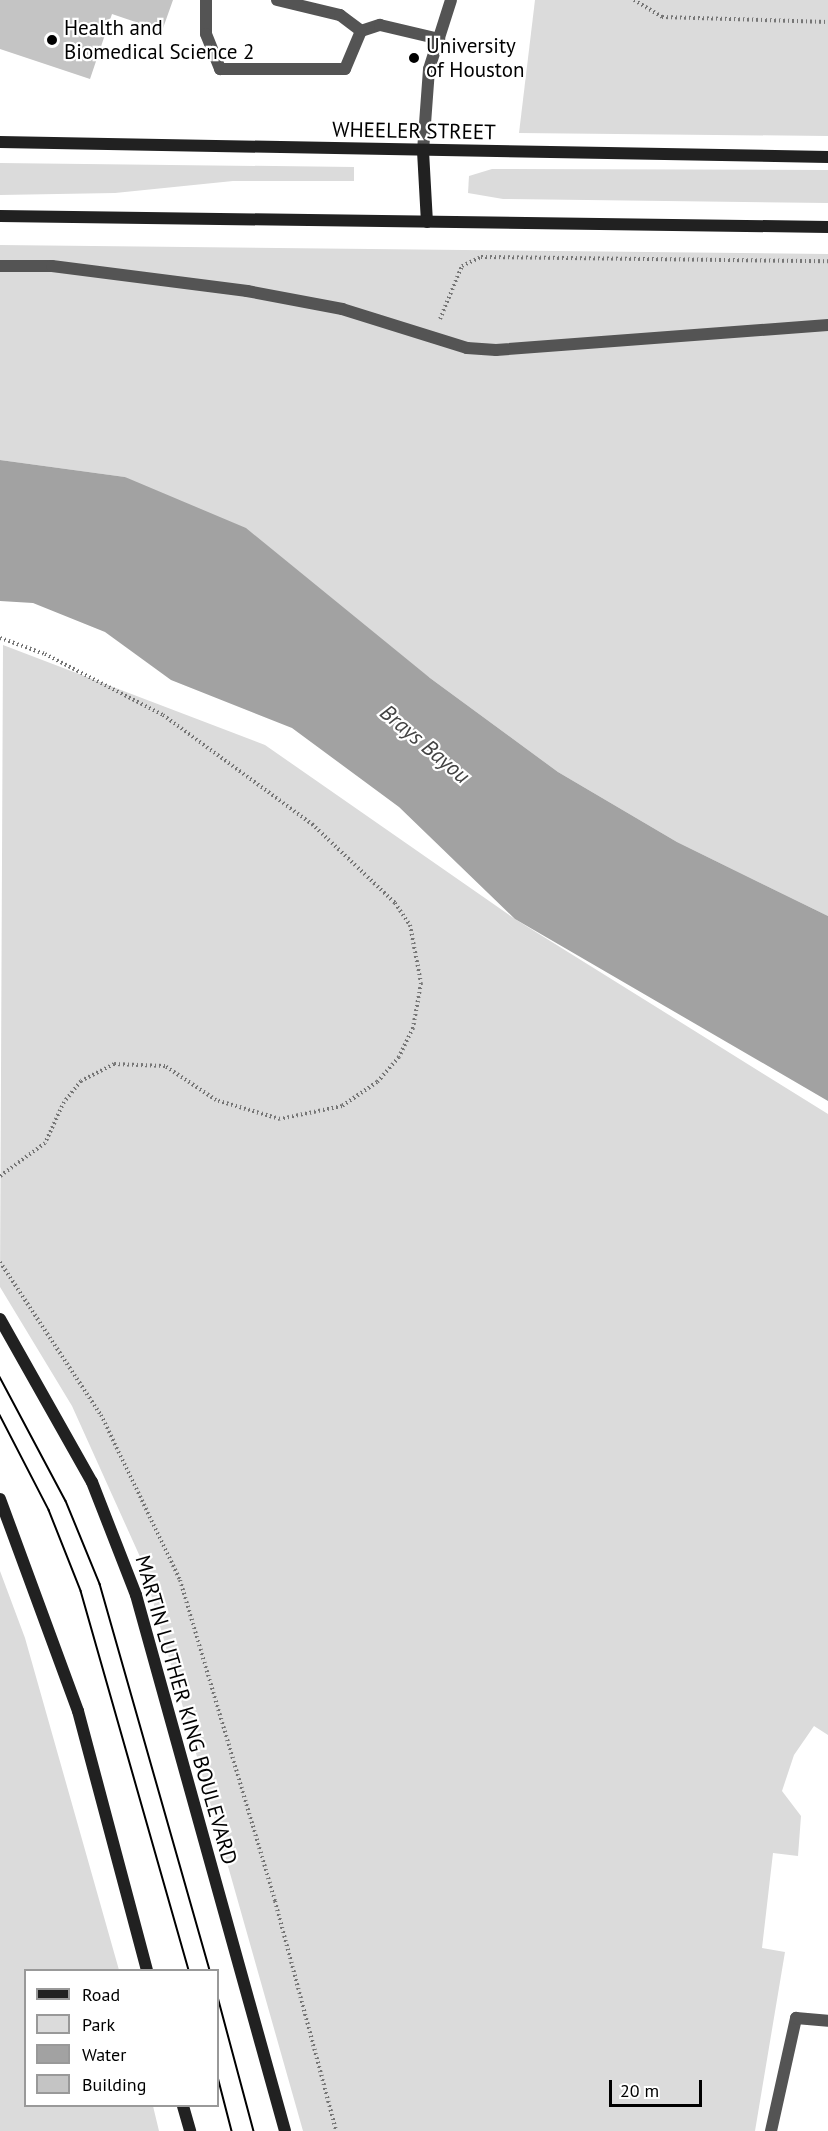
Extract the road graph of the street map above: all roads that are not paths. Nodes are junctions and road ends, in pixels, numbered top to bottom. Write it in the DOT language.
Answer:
graph roads {
  1 [pos="206,0"];
  2 [pos="277,0"];
  3 [pos="451,0"];
  4 [pos="361,31"];
  5 [pos="439,39"];
  6 [pos="0,142"];
  7 [pos="423,151"];
  8 [pos="828,157"];
  9 [pos="0,216"];
  10 [pos="427,222"];
  11 [pos="828,227"];
  12 [pos="0,266"];
  13 [pos="828,325"];
  14 [pos="0,1319"];
  15 [pos="0,1499"];
  16 [pos="146,1969"];
  17 [pos="828,2021"];
  18 [pos="183,2107"];
  19 [pos="190,2131"];
  20 [pos="285,2131"];
  21 [pos="771,2131"];
  1 -- 4 [label="street"];
  2 -- 4 [label="street"];
  3 -- 5 [label="street"];
  4 -- 5 [label="street"];
  5 -- 7 [label="street"];
  6 -- 7 [label="main road, WHEELER STREET"];
  7 -- 8 [label="main road, WHEELER STREET"];
  7 -- 10 [label="main road"];
  9 -- 10 [label="main road"];
  10 -- 11 [label="main road"];
  12 -- 13 [label="street"];
  14 -- 20 [label="main road, MARTIN LUTHER KING BOULEVARD"];
  15 -- 16 [label="main road"];
  17 -- 21 [label="street"];
  18 -- 19 [label="main road"];
}
